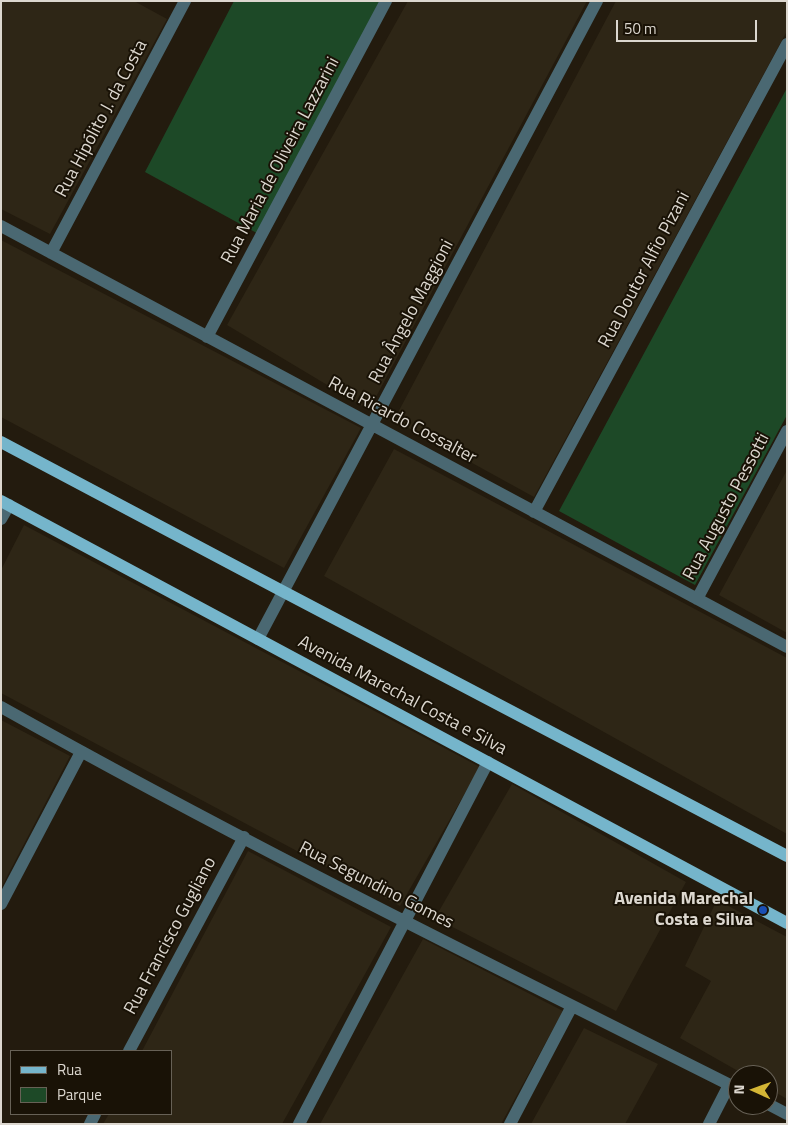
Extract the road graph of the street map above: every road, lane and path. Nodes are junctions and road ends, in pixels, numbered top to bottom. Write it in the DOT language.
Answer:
graph roads {
  1 [pos="184,1"];
  2 [pos="386,1"];
  3 [pos="597,1"];
  4 [pos="787,44"];
  5 [pos="1,226"];
  6 [pos="51,253"];
  7 [pos="208,337"];
  8 [pos="372,425"];
  9 [pos="787,431"];
  10 [pos="1,442"];
  11 [pos="5,503"];
  12 [pos="534,512"];
  13 [pos="1,520"];
  14 [pos="284,592"];
  15 [pos="697,599"];
  16 [pos="258,639"];
  17 [pos="787,647"];
  18 [pos="1,707"];
  19 [pos="82,752"];
  20 [pos="488,762"];
  21 [pos="244,837"];
  22 [pos="787,856"];
  23 [pos="1,904"];
  24 [pos="405,922"];
  25 [pos="787,923"];
  26 [pos="572,1006"];
  27 [pos="130,1050"];
  28 [pos="728,1084"];
  29 [pos="728,1096"];
  30 [pos="299,1124"];
  31 [pos="510,1124"];
  32 [pos="709,1124"];
  1 -- 6 [label="street, Rua Hipólito J. da Costa"];
  2 -- 7 [label="street, Rua Maria de Oliveira Lazzarini"];
  3 -- 8 [label="street, Rua Ângelo Maggioni"];
  4 -- 12 [label="street, Rua Doutor Alfio Pizani"];
  5 -- 6 [label="street, Rua Ricardo Cossalter"];
  6 -- 7 [label="street, Rua Ricardo Cossalter"];
  7 -- 8 [label="street, Rua Ricardo Cossalter"];
  8 -- 12 [label="street, Rua Ricardo Cossalter"];
  8 -- 14 [label="street, Rua Ângelo Maggioni"];
  9 -- 15 [label="street, Rua Augusto Pessotti"];
  10 -- 14 [label="main road, Avenida Marechal Costa e Silva"];
  11 -- 13 [label="street"];
  11 -- 16 [label="main road, Avenida Marechal Costa e Silva"];
  12 -- 15 [label="street, Rua Ricardo Cossalter"];
  14 -- 16 [label="street, Rua Ângelo Maggioni"];
  14 -- 22 [label="main road, Avenida Marechal Costa e Silva"];
  15 -- 17 [label="street, Rua Ricardo Cossalter"];
  16 -- 20 [label="main road, Avenida Marechal Costa e Silva"];
  18 -- 19 [label="street, Rua Segundino Gomes"];
  19 -- 21 [label="street, Rua Segundino Gomes"];
  19 -- 23 [label="street"];
  20 -- 24 [label="street"];
  20 -- 25 [label="main road, Avenida Marechal Costa e Silva"];
  21 -- 24 [label="street, Rua Segundino Gomes"];
  21 -- 27 [label="street, Rua Francisco Gugliano"];
  24 -- 26 [label="street, Rua Segundino Gomes"];
  24 -- 30 [label="street"];
  26 -- 28 [label="street, Rua Segundino Gomes"];
  26 -- 31 [label="street"];
  29 -- 32 [label="street"];
}
